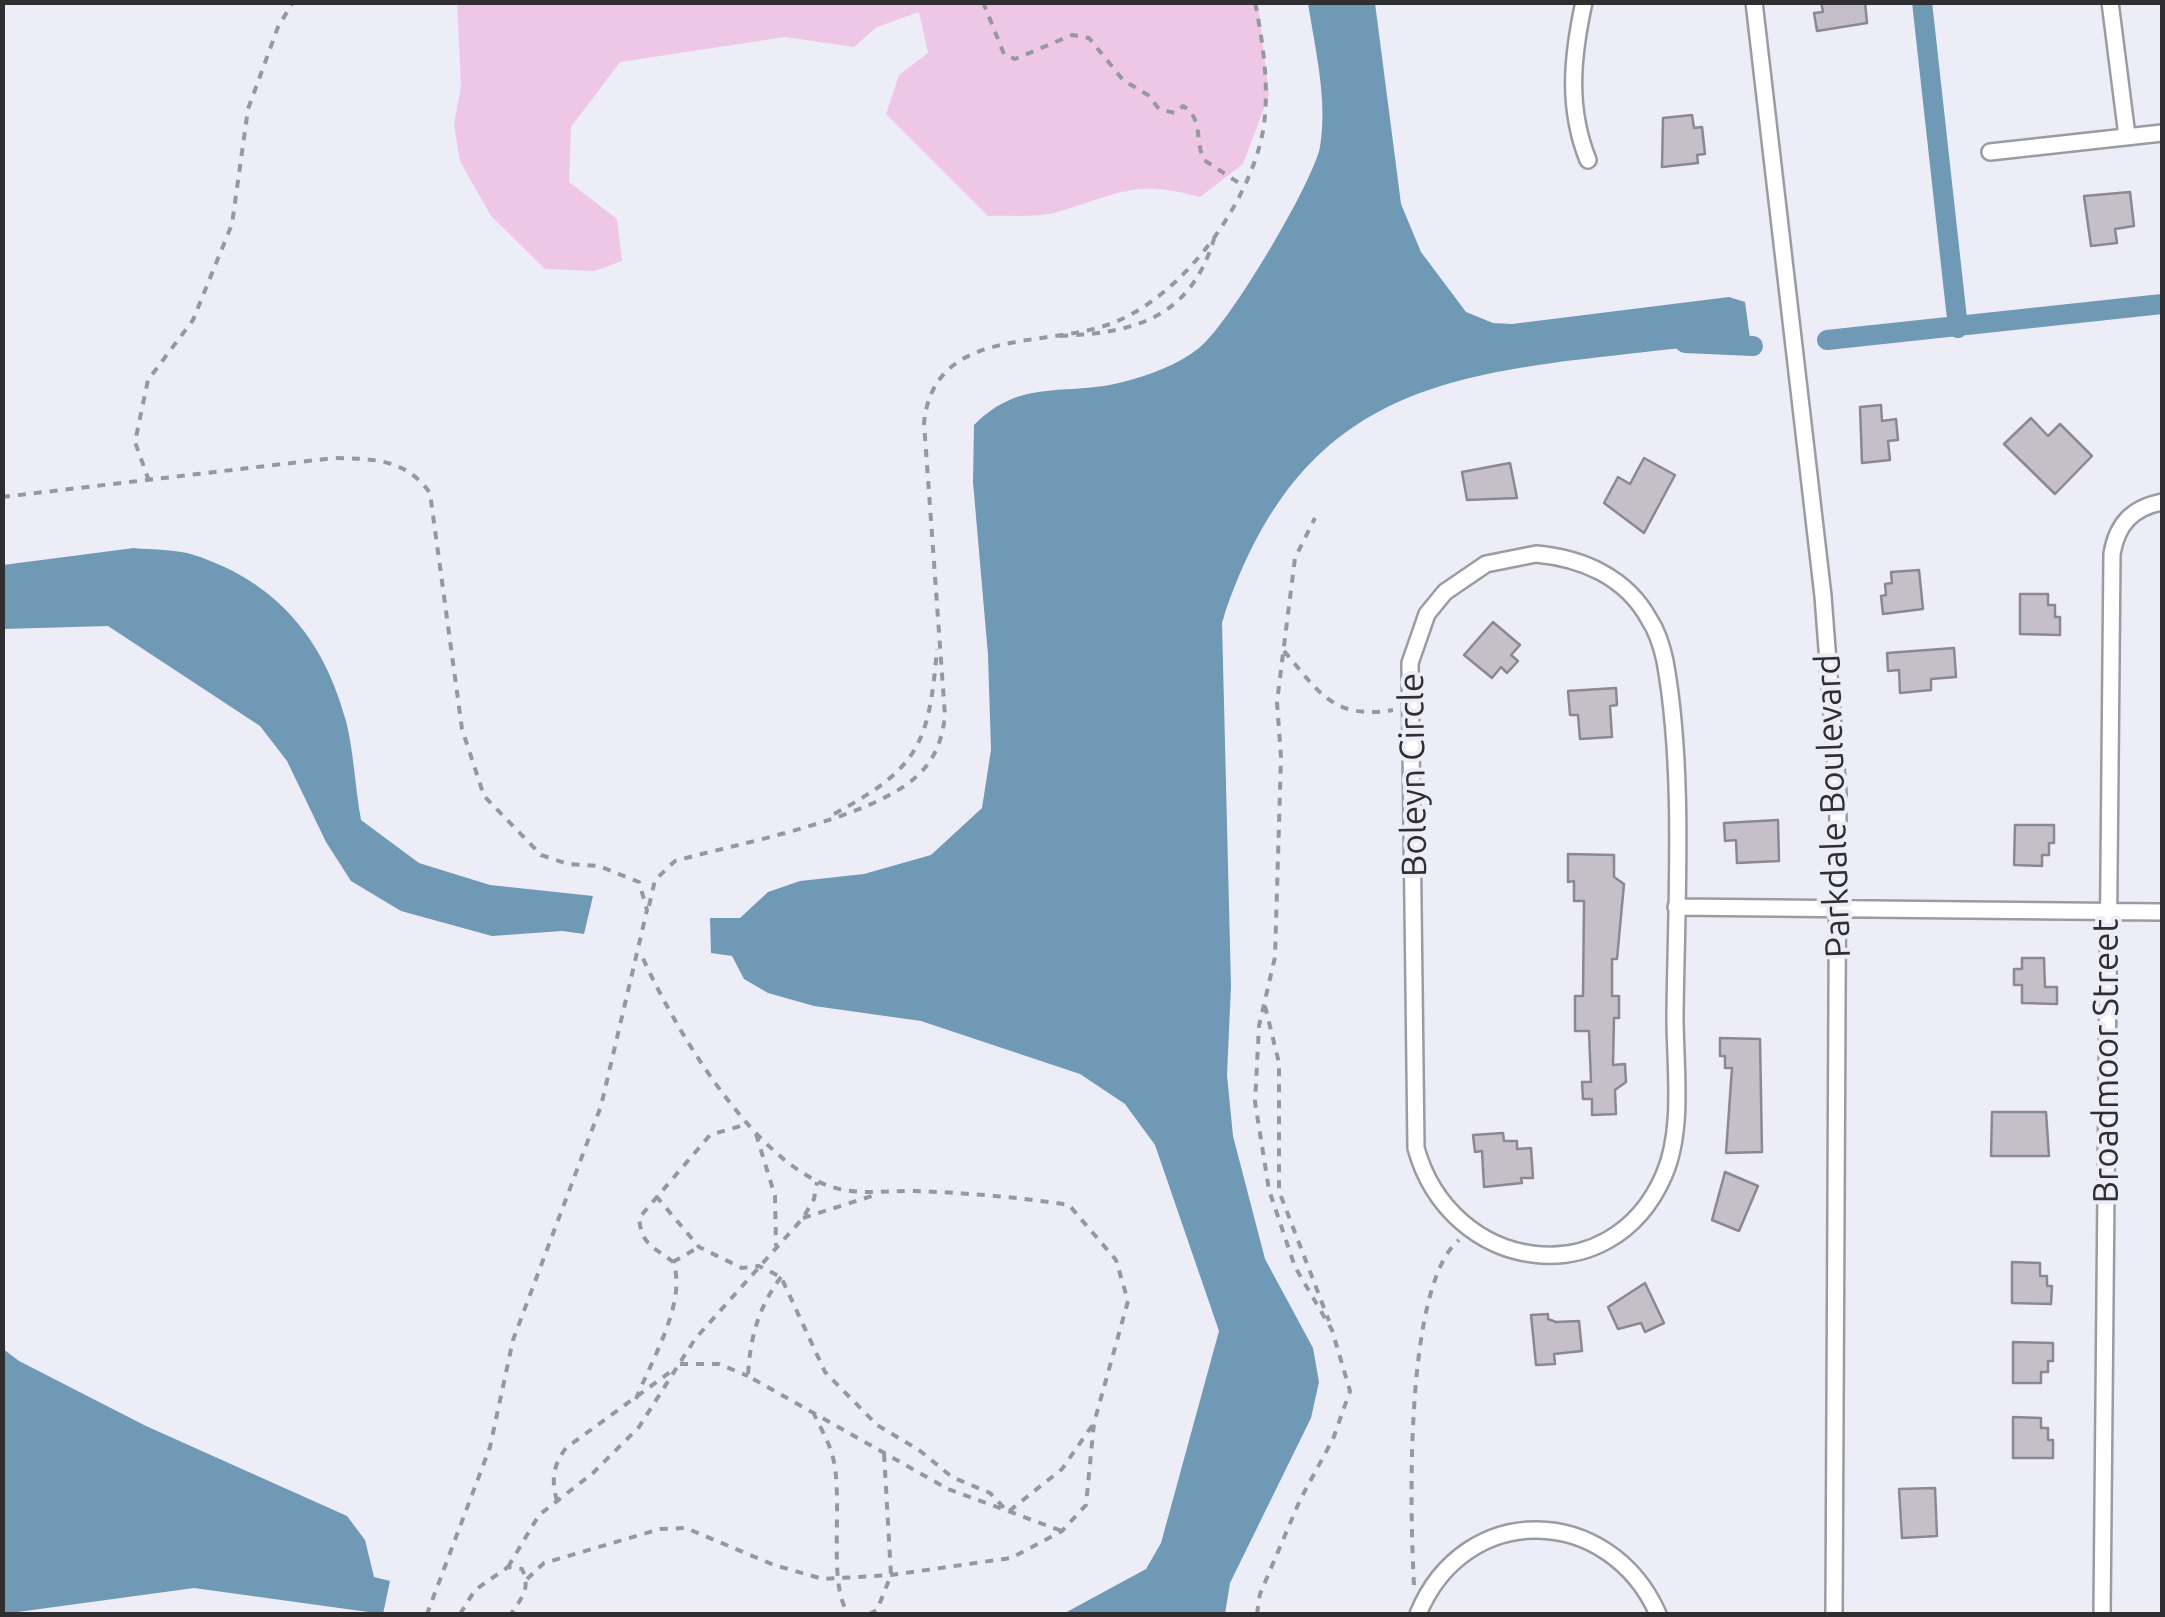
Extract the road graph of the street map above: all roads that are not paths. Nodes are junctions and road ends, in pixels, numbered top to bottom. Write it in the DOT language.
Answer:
graph roads {
  1 [pos="1584,2"];
  2 [pos="1754,2"];
  3 [pos="2110,2"];
  4 [pos="2162,134"];
  5 [pos="2126,136"];
  6 [pos="1990,152"];
  7 [pos="1588,160"];
  8 [pos="2162,502"];
  9 [pos="1676,908"];
  10 [pos="1840,908"];
  11 [pos="2162,912"];
  12 [pos="2108,913"];
  13 [pos="1418,1614"];
  14 [pos="1658,1614"];
  15 [pos="1834,1614"];
  16 [pos="2102,1614"];
  1 -- 7 [label="street"];
  2 -- 10 [label="street, Parkdale Boulevard"];
  3 -- 5 [label="street"];
  4 -- 5 [label="street"];
  5 -- 6 [label="street"];
  8 -- 12 [label="street, Broadmoor Street"];
  9 -- 9 [label="street, Boleyn Circle"];
  9 -- 10 [label="street"];
  10 -- 12 [label="street"];
  10 -- 15 [label="street, Parkdale Boulevard"];
  11 -- 12 [label="street"];
  12 -- 16 [label="street, Broadmoor Street"];
  13 -- 14 [label="street"];
}
